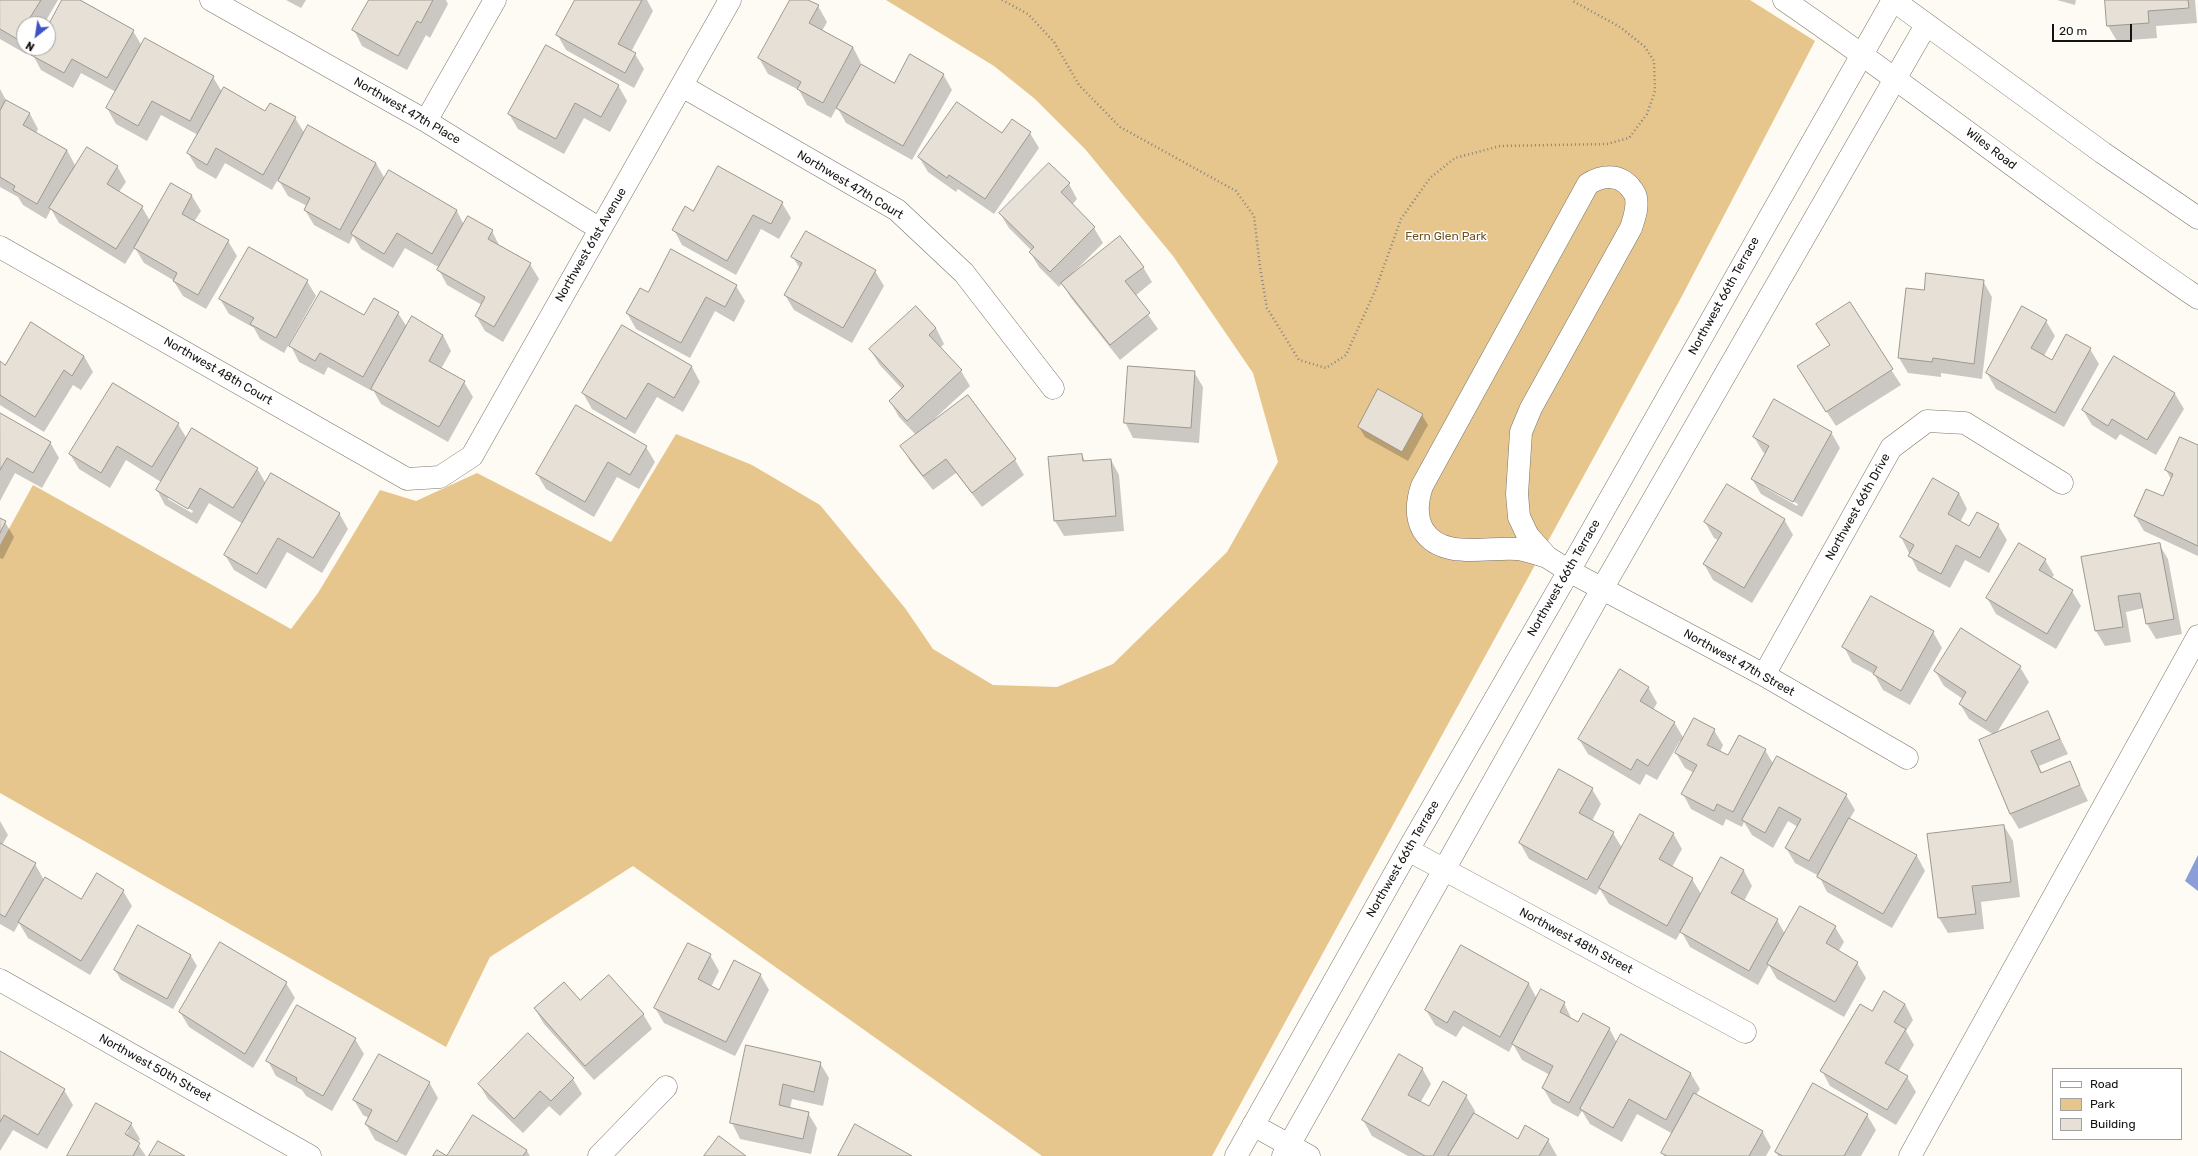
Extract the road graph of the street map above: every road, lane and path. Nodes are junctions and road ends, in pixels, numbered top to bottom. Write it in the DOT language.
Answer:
graph roads {
  1 [pos="211,0"];
  2 [pos="495,0"];
  3 [pos="730,0"];
  4 [pos="1002,0"];
  5 [pos="1571,0"];
  6 [pos="1784,0"];
  7 [pos="1893,0"];
  8 [pos="1926,24"];
  9 [pos="1862,54"];
  10 [pos="1896,78"];
  11 [pos="682,86"];
  12 [pos="426,121"];
  13 [pos="2198,218"];
  14 [pos="600,229"];
  15 [pos="0,247"];
  16 [pos="2198,298"];
  17 [pos="1053,388"];
  18 [pos="440,477"];
  19 [pos="2062,483"];
  20 [pos="1547,557"];
  21 [pos="1569,571"];
  22 [pos="1602,589"];
  23 [pos="2198,636"];
  24 [pos="1764,675"];
  25 [pos="1907,758"];
  26 [pos="1408,850"];
  27 [pos="1444,870"];
  28 [pos="0,980"];
  29 [pos="1745,1032"];
  30 [pos="666,1087"];
  31 [pos="1253,1125"];
  32 [pos="1286,1151"];
  33 [pos="310,1156"];
  34 [pos="599,1156"];
  35 [pos="1236,1156"];
  36 [pos="1309,1156"];
  37 [pos="1910,1156"];
  1 -- 12 [label="street, Northwest 47th Place"];
  2 -- 12 [label="street"];
  3 -- 11 [label="street, Northwest 61st Avenue"];
  4 -- 5 [label="path"];
  6 -- 9 [label="street, Wiles Road"];
  7 -- 8 [label="street"];
  7 -- 9 [label="street, Northwest 66th Terrace"];
  8 -- 10 [label="street"];
  8 -- 13 [label="street"];
  9 -- 10 [label="street, Wiles Road"];
  9 -- 21 [label="street, Northwest 66th Terrace"];
  10 -- 16 [label="street, Wiles Road"];
  10 -- 22 [label="street"];
  11 -- 14 [label="street, Northwest 61st Avenue"];
  11 -- 17 [label="street, Northwest 47th Court"];
  12 -- 14 [label="street, Northwest 47th Place"];
  14 -- 18 [label="street, Northwest 61st Avenue"];
  15 -- 18 [label="street, Northwest 48th Court"];
  19 -- 24 [label="street, Northwest 66th Drive"];
  20 -- 20 [label="street"];
  20 -- 21 [label="street, Northwest 47th Street"];
  21 -- 22 [label="street, Northwest 47th Street"];
  21 -- 26 [label="street, Northwest 66th Terrace"];
  22 -- 24 [label="street, Northwest 47th Street"];
  22 -- 27 [label="street"];
  23 -- 37 [label="street"];
  24 -- 25 [label="street, Northwest 47th Street"];
  26 -- 27 [label="street, Northwest 48th Street"];
  26 -- 31 [label="street, Northwest 66th Terrace"];
  27 -- 29 [label="street, Northwest 48th Street"];
  27 -- 32 [label="street"];
  28 -- 33 [label="street, Northwest 50th Street"];
  30 -- 34 [label="street"];
  31 -- 32 [label="street"];
  31 -- 35 [label="street, Northwest 66th Terrace"];
  32 -- 36 [label="street"];
}
